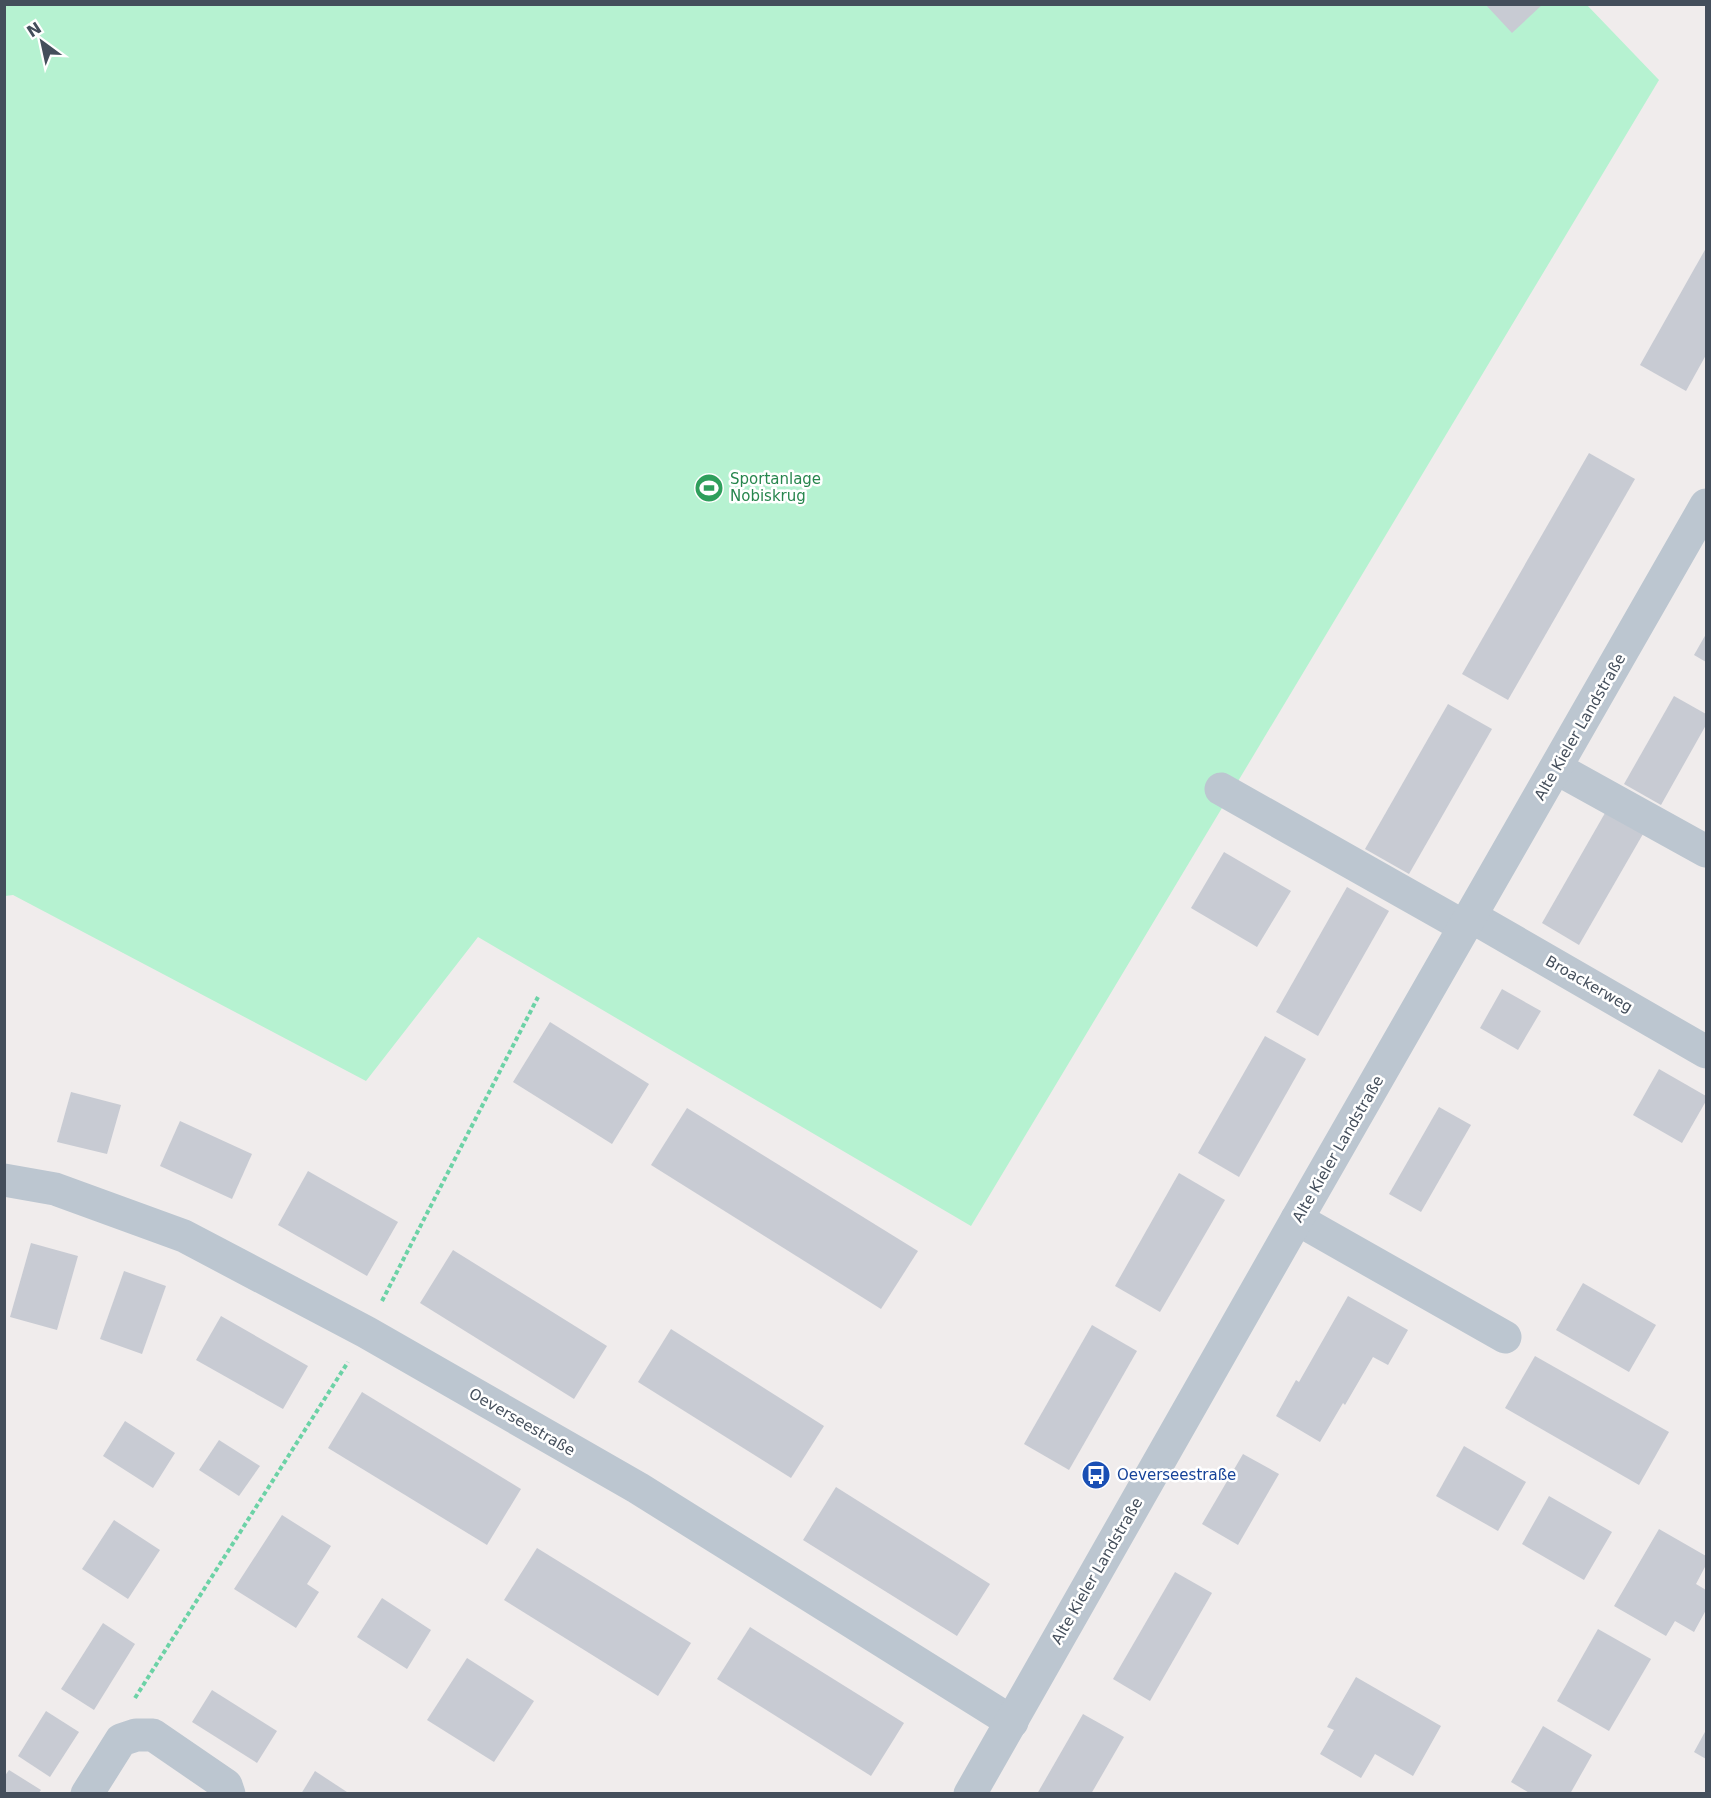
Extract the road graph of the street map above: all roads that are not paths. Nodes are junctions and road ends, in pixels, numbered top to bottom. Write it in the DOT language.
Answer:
graph roads {
  1 [pos="1707,505"];
  2 [pos="1556,768"];
  3 [pos="1221,789"];
  4 [pos="1707,851"];
  5 [pos="1468,922"];
  6 [pos="1707,1052"];
  7 [pos="4,1180"];
  8 [pos="1297,1219"];
  9 [pos="1505,1337"];
  10 [pos="1012,1722"];
  11 [pos="976,1792"];
  12 [pos="87,1794"];
  13 [pos="229,1794"];
  1 -- 2 [label="street, Alte Kieler Landstraße"];
  2 -- 4 [label="street"];
  2 -- 5 [label="street, Alte Kieler Landstraße"];
  3 -- 5 [label="street, Broackerweg"];
  5 -- 6 [label="street, Broackerweg"];
  5 -- 8 [label="street, Alte Kieler Landstraße"];
  7 -- 10 [label="street, Oeverseestraße"];
  8 -- 9 [label="street"];
  8 -- 10 [label="street, Alte Kieler Landstraße"];
  10 -- 11 [label="street, Alte Kieler Landstraße"];
  12 -- 13 [label="street"];
}
